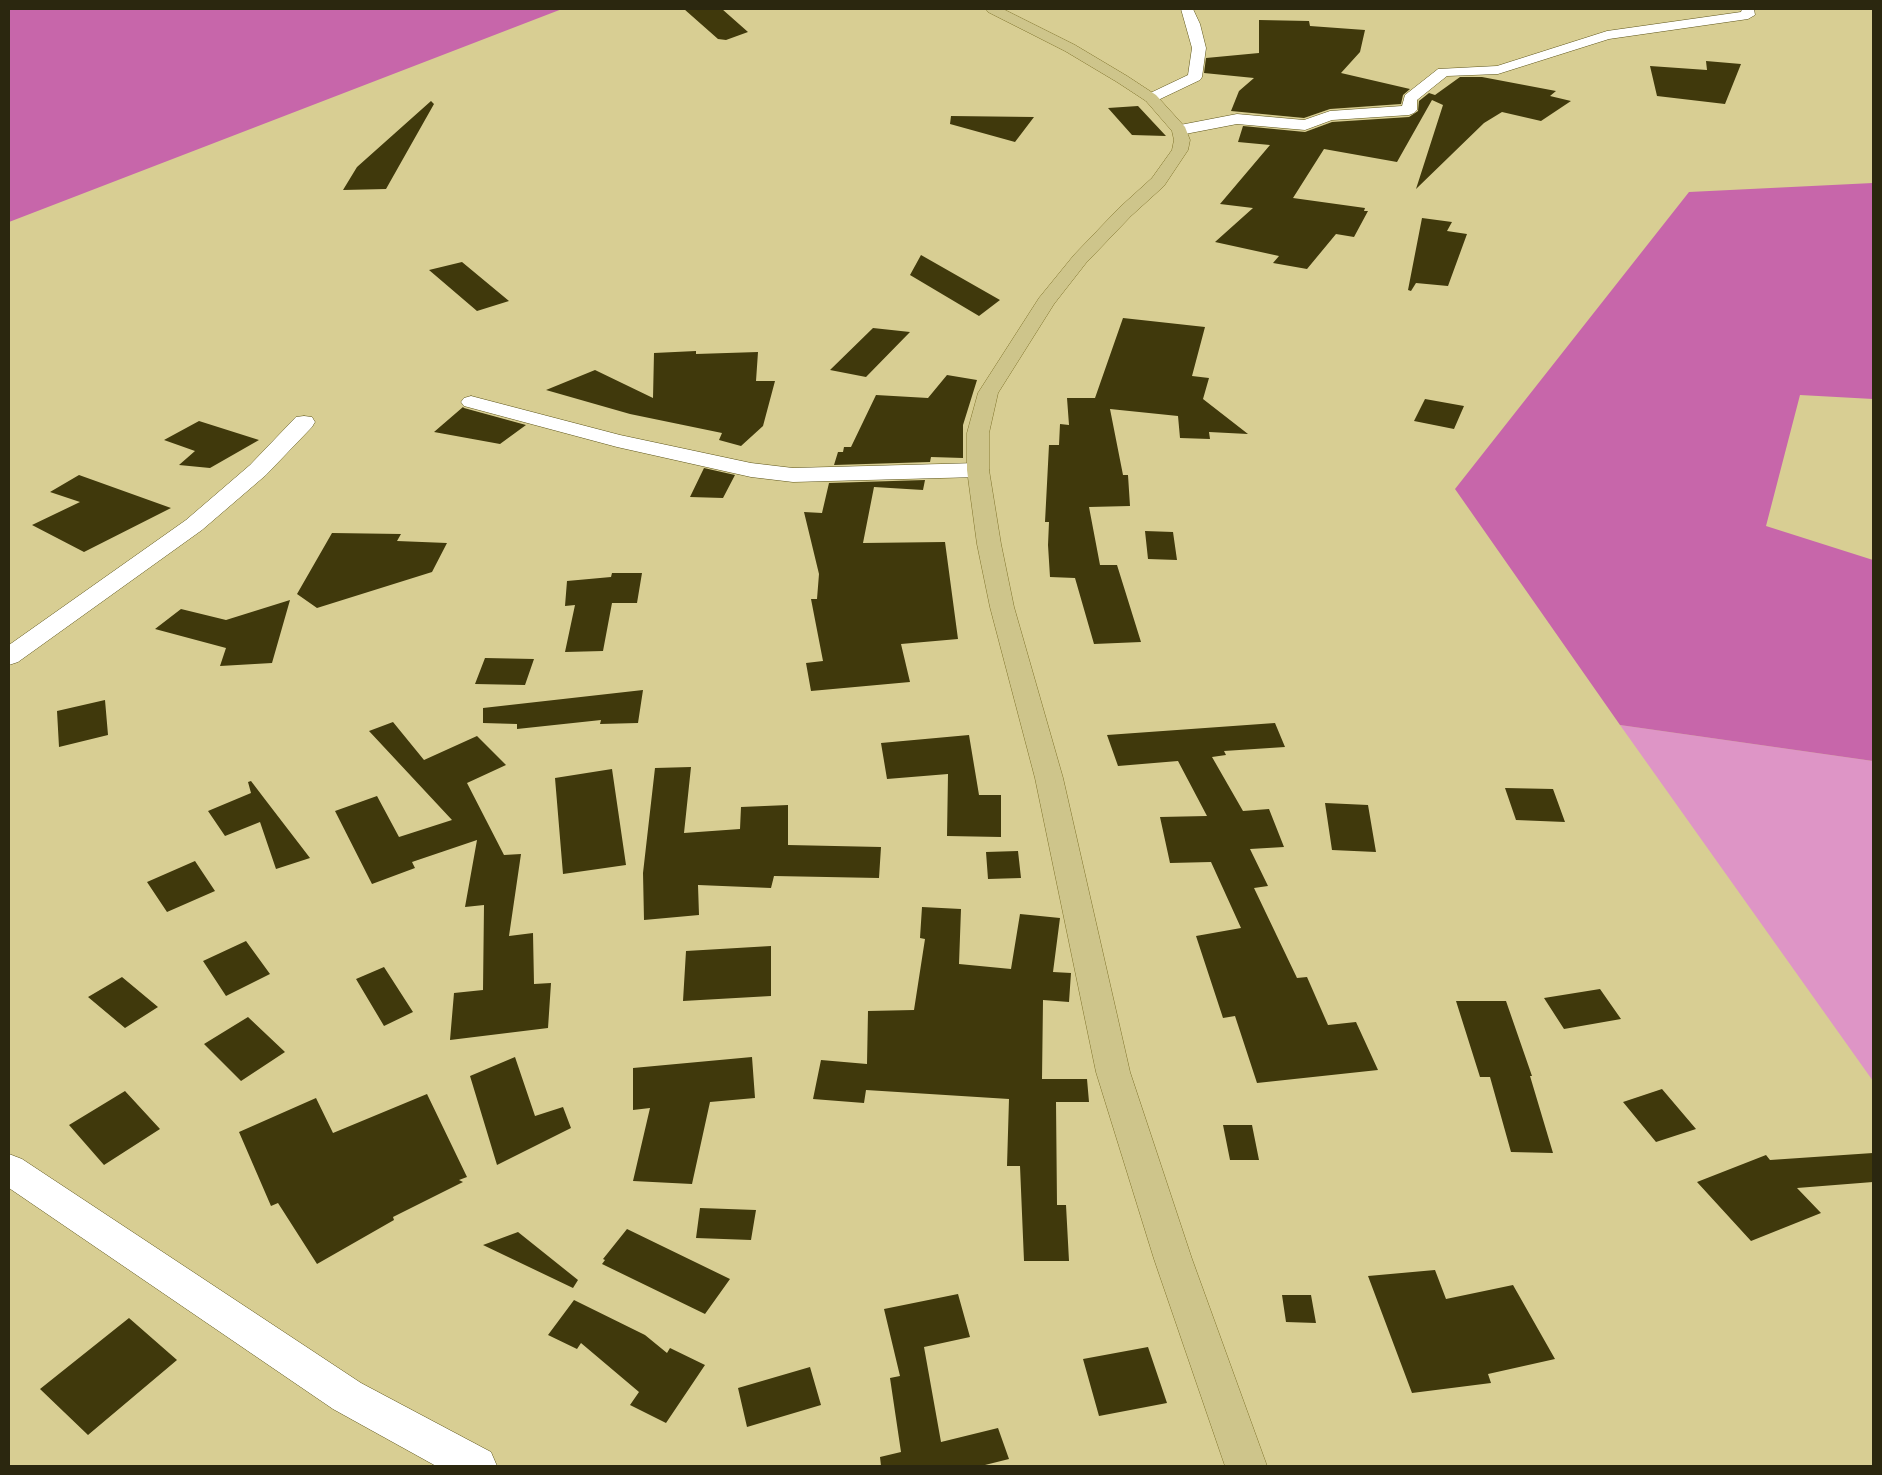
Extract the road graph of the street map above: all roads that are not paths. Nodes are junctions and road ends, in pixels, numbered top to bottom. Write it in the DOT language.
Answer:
graph roads {
  1 [pos="994,9"];
  2 [pos="1187,9"];
  3 [pos="1748,9"];
  4 [pos="1151,98"];
  5 [pos="1180,130"];
  6 [pos="470,402"];
  7 [pos="304,422"];
  8 [pos="978,470"];
  9 [pos="9,657"];
  10 [pos="9,1169"];
  11 [pos="476,1466"];
  12 [pos="1246,1466"];
  1 -- 4 [label="main road"];
  2 -- 4 [label="street"];
  3 -- 5 [label="street"];
  4 -- 5 [label="main road"];
  5 -- 8 [label="main road"];
  6 -- 8 [label="street"];
  7 -- 9 [label="street"];
  8 -- 12 [label="main road"];
  10 -- 11 [label="street"];
}
